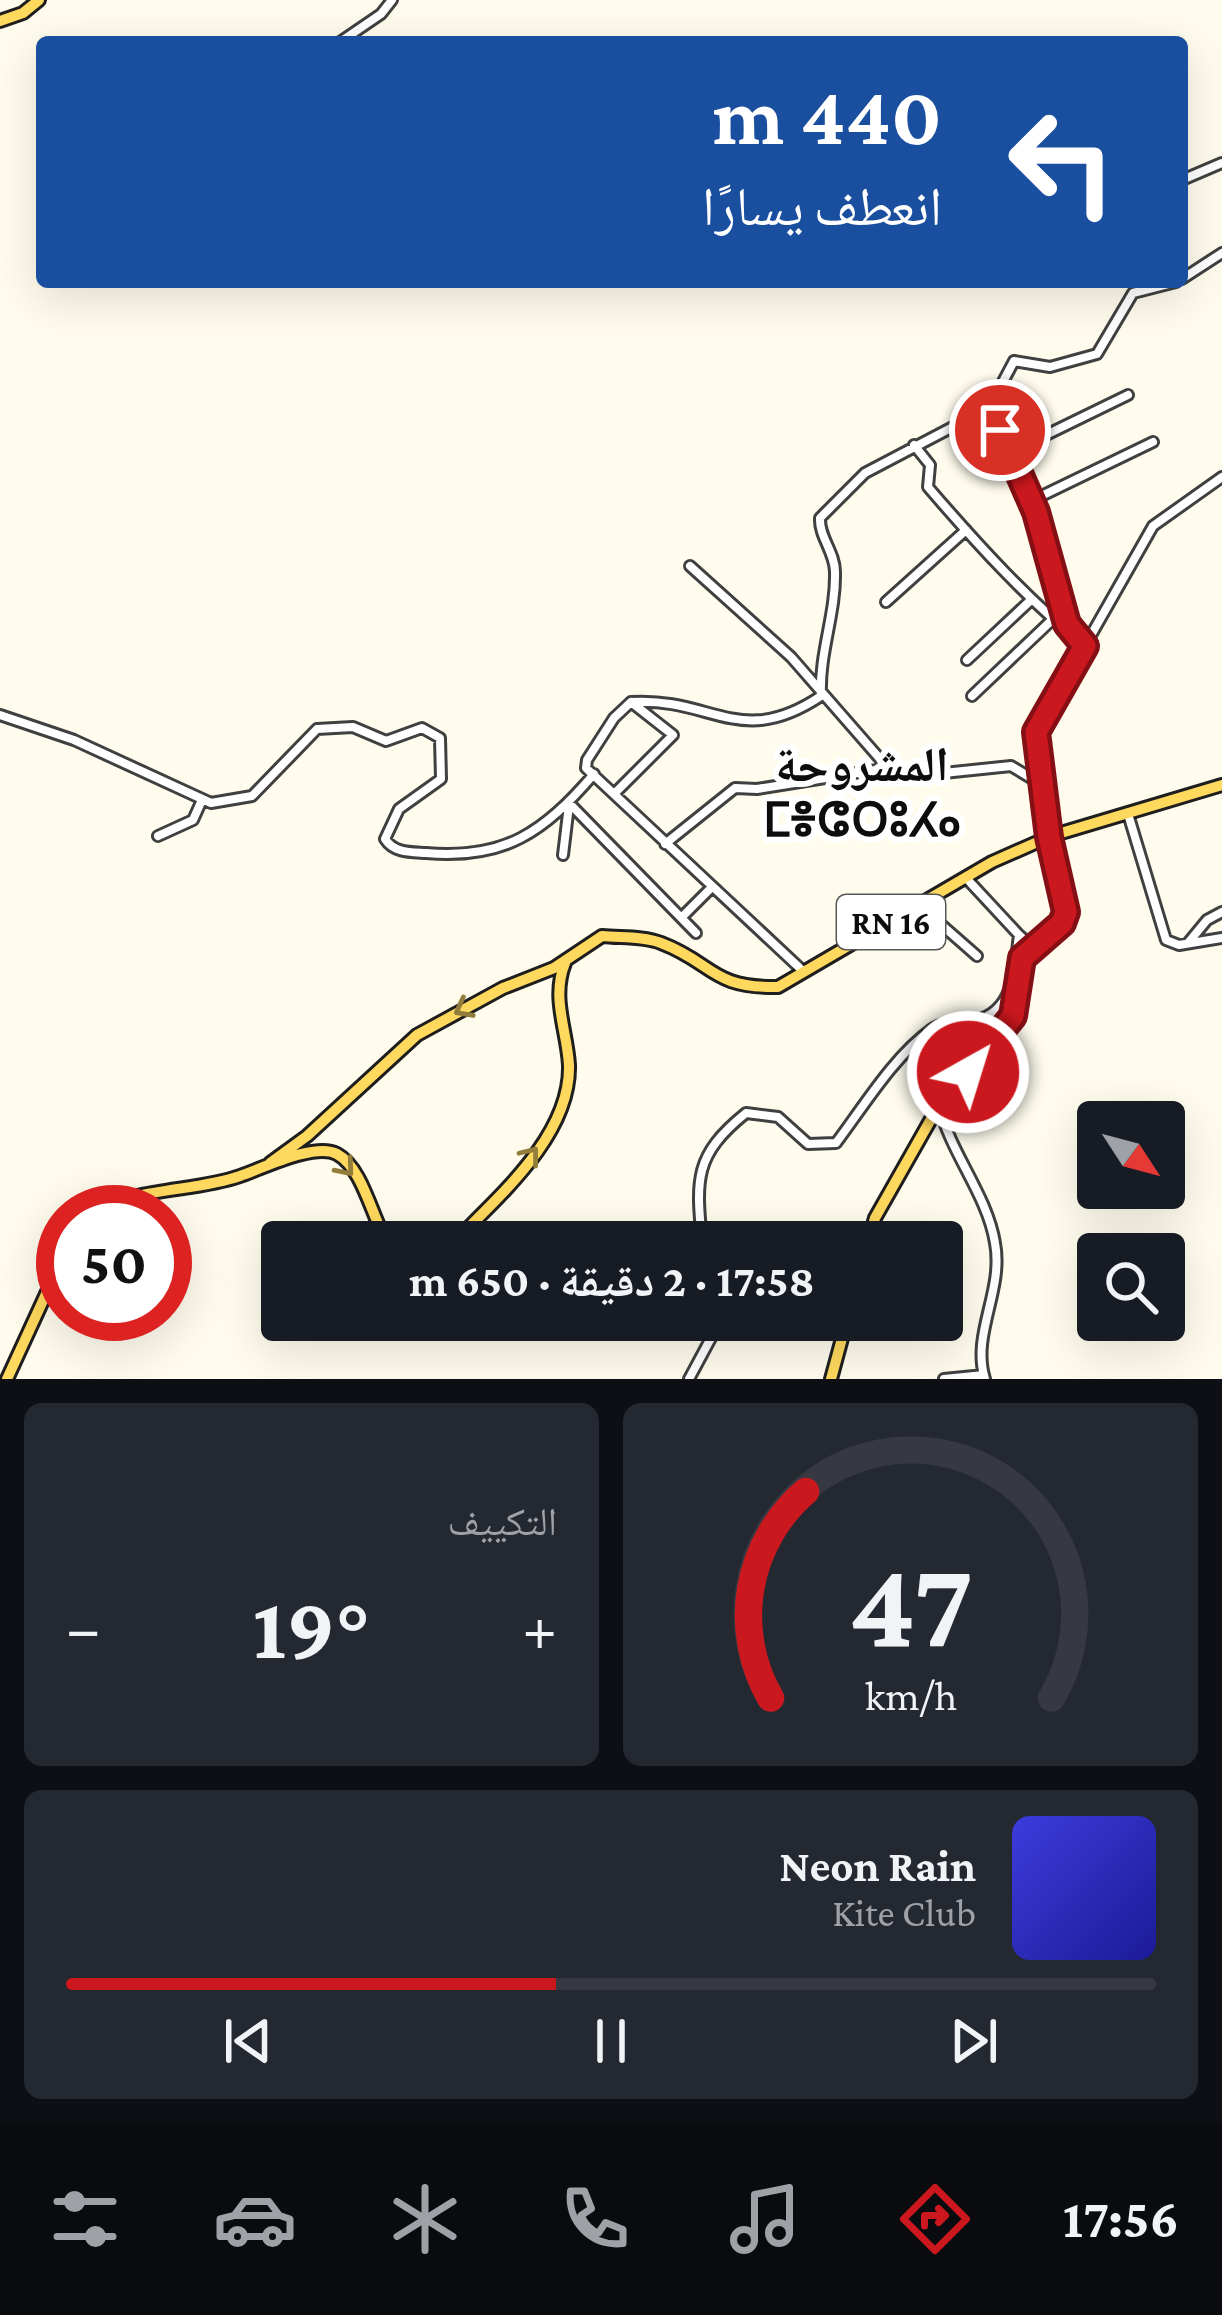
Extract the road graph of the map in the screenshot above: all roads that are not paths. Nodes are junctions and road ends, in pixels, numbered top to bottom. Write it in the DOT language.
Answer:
graph roads {
  1 [pos="39,0"];
  2 [pos="392,0"];
  3 [pos="0,21"];
  4 [pos="349,36"];
  5 [pos="1222,163"];
  6 [pos="1188,177"];
  7 [pos="1222,253"];
  8 [pos="1188,274"];
  9 [pos="1135,288"];
  10 [pos="1151,288"];
  11 [pos="1133,293"];
  12 [pos="1128,394"];
  13 [pos="989,408"];
  14 [pos="1153,442"];
  15 [pos="914,445"];
  16 [pos="1010,453"];
  17 [pos="1222,477"];
  18 [pos="1031,501"];
  19 [pos="966,530"];
  20 [pos="690,566"];
  21 [pos="1031,600"];
  22 [pos="886,602"];
  23 [pos="1053,620"];
  24 [pos="1085,646"];
  25 [pos="968,660"];
  26 [pos="821,696"];
  27 [pos="972,696"];
  28 [pos="631,702"];
  29 [pos="0,715"];
  30 [pos="888,768"];
  31 [pos="594,774"];
  32 [pos="1222,785"];
  33 [pos="1046,787"];
  34 [pos="615,793"];
  35 [pos="202,800"];
  36 [pos="569,803"];
  37 [pos="1128,814"];
  38 [pos="158,836"];
  39 [pos="1050,836"];
  40 [pos="665,844"];
  41 [pos="563,855"];
  42 [pos="967,879"];
  43 [pos="712,887"];
  44 [pos="920,906"];
  45 [pos="1222,912"];
  46 [pos="682,917"];
  47 [pos="696,933"];
  48 [pos="1019,935"];
  49 [pos="1222,938"];
  50 [pos="1188,943"];
  51 [pos="1031,946"];
  52 [pos="977,956"];
  53 [pos="567,958"];
  54 [pos="804,972"];
  55 [pos="939,1105"];
  56 [pos="270,1163"];
  57 [pos="192,1190"];
  58 [pos="377,1221"];
  59 [pos="473,1221"];
  60 [pos="700,1221"];
  61 [pos="874,1221"];
  62 [pos="36,1316"];
  63 [pos="709,1341"];
  64 [pos="841,1341"];
  65 [pos="985,1377"];
  66 [pos="7,1379"];
  67 [pos="689,1379"];
  68 [pos="831,1379"];
  69 [pos="944,1379"];
  1 -- 3 [label="main road"];
  2 -- 4 [label="street"];
  5 -- 6 [label="street"];
  7 -- 8 [label="street"];
  9 -- 11 [label="street"];
  10 -- 11 [label="street"];
  11 -- 13 [label="street"];
  12 -- 16 [label="street"];
  13 -- 15 [label="street"];
  13 -- 16 [label="street"];
  14 -- 18 [label="street"];
  15 -- 19 [label="street"];
  15 -- 26 [label="street"];
  16 -- 18 [label="street"];
  17 -- 24 [label="street"];
  18 -- 24 [label="street"];
  19 -- 21 [label="street"];
  19 -- 22 [label="street"];
  20 -- 26 [label="street"];
  21 -- 23 [label="street"];
  21 -- 25 [label="street"];
  23 -- 24 [label="street"];
  23 -- 27 [label="street"];
  24 -- 33 [label="street"];
  26 -- 28 [label="street"];
  26 -- 30 [label="street"];
  28 -- 31 [label="street"];
  28 -- 34 [label="street"];
  29 -- 35 [label="street"];
  30 -- 33 [label="street"];
  30 -- 40 [label="street"];
  31 -- 34 [label="street"];
  31 -- 36 [label="street"];
  32 -- 37 [label="main road, RN 16"];
  33 -- 39 [label="street"];
  34 -- 40 [label="street"];
  35 -- 36 [label="street"];
  35 -- 38 [label="street"];
  36 -- 41 [label="street"];
  36 -- 46 [label="street"];
  37 -- 39 [label="main road, RN 16"];
  37 -- 50 [label="street"];
  39 -- 42 [label="main road, RN 16"];
  39 -- 51 [label="main road"];
  40 -- 43 [label="street"];
  42 -- 44 [label="main road, RN 16"];
  42 -- 48 [label="street"];
  43 -- 46 [label="street"];
  43 -- 54 [label="street"];
  44 -- 52 [label="street"];
  44 -- 54 [label="main road, RN 16"];
  45 -- 50 [label="street"];
  46 -- 47 [label="street"];
  48 -- 51 [label="street"];
  48 -- 60 [label="street"];
  49 -- 50 [label="street"];
  51 -- 55 [label="main road"];
  53 -- 54 [label="main road, RN 16"];
  53 -- 56 [label="main road, RN 16, one-way"];
  59 -- 53 [label="main road, one-way"];
  55 -- 61 [label="main road"];
  55 -- 65 [label="street"];
  56 -- 57 [label="main road, RN 16"];
  56 -- 58 [label="main road, RN 16, one-way"];
  62 -- 66 [label="main road"];
  63 -- 67 [label="street"];
  64 -- 68 [label="main road"];
  65 -- 69 [label="street"];
}
